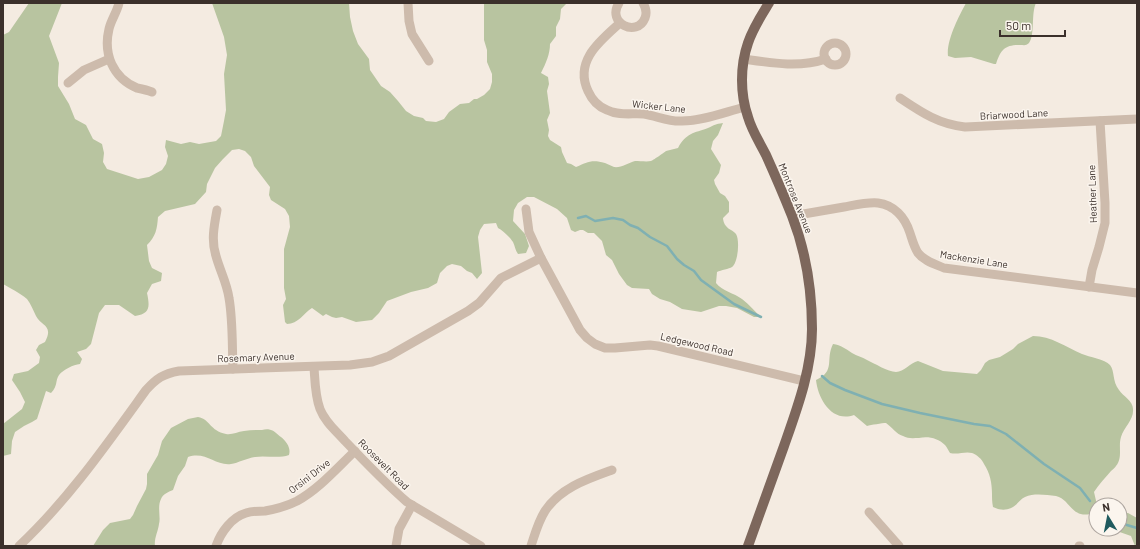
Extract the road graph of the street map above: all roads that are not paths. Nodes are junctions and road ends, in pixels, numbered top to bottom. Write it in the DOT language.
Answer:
graph roads {
  1 [pos="119,3"];
  2 [pos="408,3"];
  3 [pos="619,3"];
  4 [pos="642,3"];
  5 [pos="769,3"];
  6 [pos="620,23"];
  7 [pos="744,58"];
  8 [pos="109,59"];
  9 [pos="826,59"];
  10 [pos="429,61"];
  11 [pos="68,83"];
  12 [pos="152,92"];
  13 [pos="900,98"];
  14 [pos="745,106"];
  15 [pos="1137,119"];
  16 [pos="1100,122"];
  17 [pos="526,208"];
  18 [pos="217,210"];
  19 [pos="792,216"];
  20 [pos="541,258"];
  21 [pos="1089,287"];
  22 [pos="1137,293"];
  23 [pos="314,367"];
  24 [pos="233,369"];
  25 [pos="804,381"];
  26 [pos="355,451"];
  27 [pos="612,470"];
  28 [pos="412,505"];
  29 [pos="869,512"];
  30 [pos="19,546"];
  31 [pos="216,546"];
  32 [pos="396,546"];
  33 [pos="481,546"];
  34 [pos="531,546"];
  35 [pos="748,546"];
  36 [pos="899,546"];
  1 -- 8 [label="street"];
  2 -- 10 [label="street"];
  3 -- 6 [label="street"];
  4 -- 6 [label="street"];
  5 -- 7 [label="main road, Montrose Avenue"];
  6 -- 14 [label="street, Wicker Lane"];
  7 -- 9 [label="street"];
  7 -- 14 [label="main road, Montrose Avenue"];
  8 -- 11 [label="street"];
  8 -- 12 [label="street"];
  13 -- 16 [label="street, Briarwood Lane"];
  14 -- 19 [label="main road, Montrose Avenue"];
  15 -- 16 [label="street, Briarwood Lane"];
  16 -- 21 [label="street, Heather Lane"];
  17 -- 20 [label="street, Ledgewood Road"];
  18 -- 24 [label="street"];
  19 -- 21 [label="street, Mackenzie Lane"];
  19 -- 25 [label="main road, Montrose Avenue"];
  20 -- 23 [label="street, Rosemary Avenue"];
  20 -- 25 [label="street, Ledgewood Road"];
  21 -- 22 [label="street, Mackenzie Lane"];
  23 -- 24 [label="street, Rosemary Avenue"];
  23 -- 26 [label="street, Roosevelt Road"];
  24 -- 30 [label="street, Rosemary Avenue"];
  25 -- 35 [label="main road, Montrose Avenue"];
  26 -- 28 [label="street, Roosevelt Road"];
  26 -- 31 [label="street, Orsini Drive"];
  27 -- 34 [label="street"];
  28 -- 32 [label="street"];
  28 -- 33 [label="street, Roosevelt Road"];
  29 -- 36 [label="street"];
}
